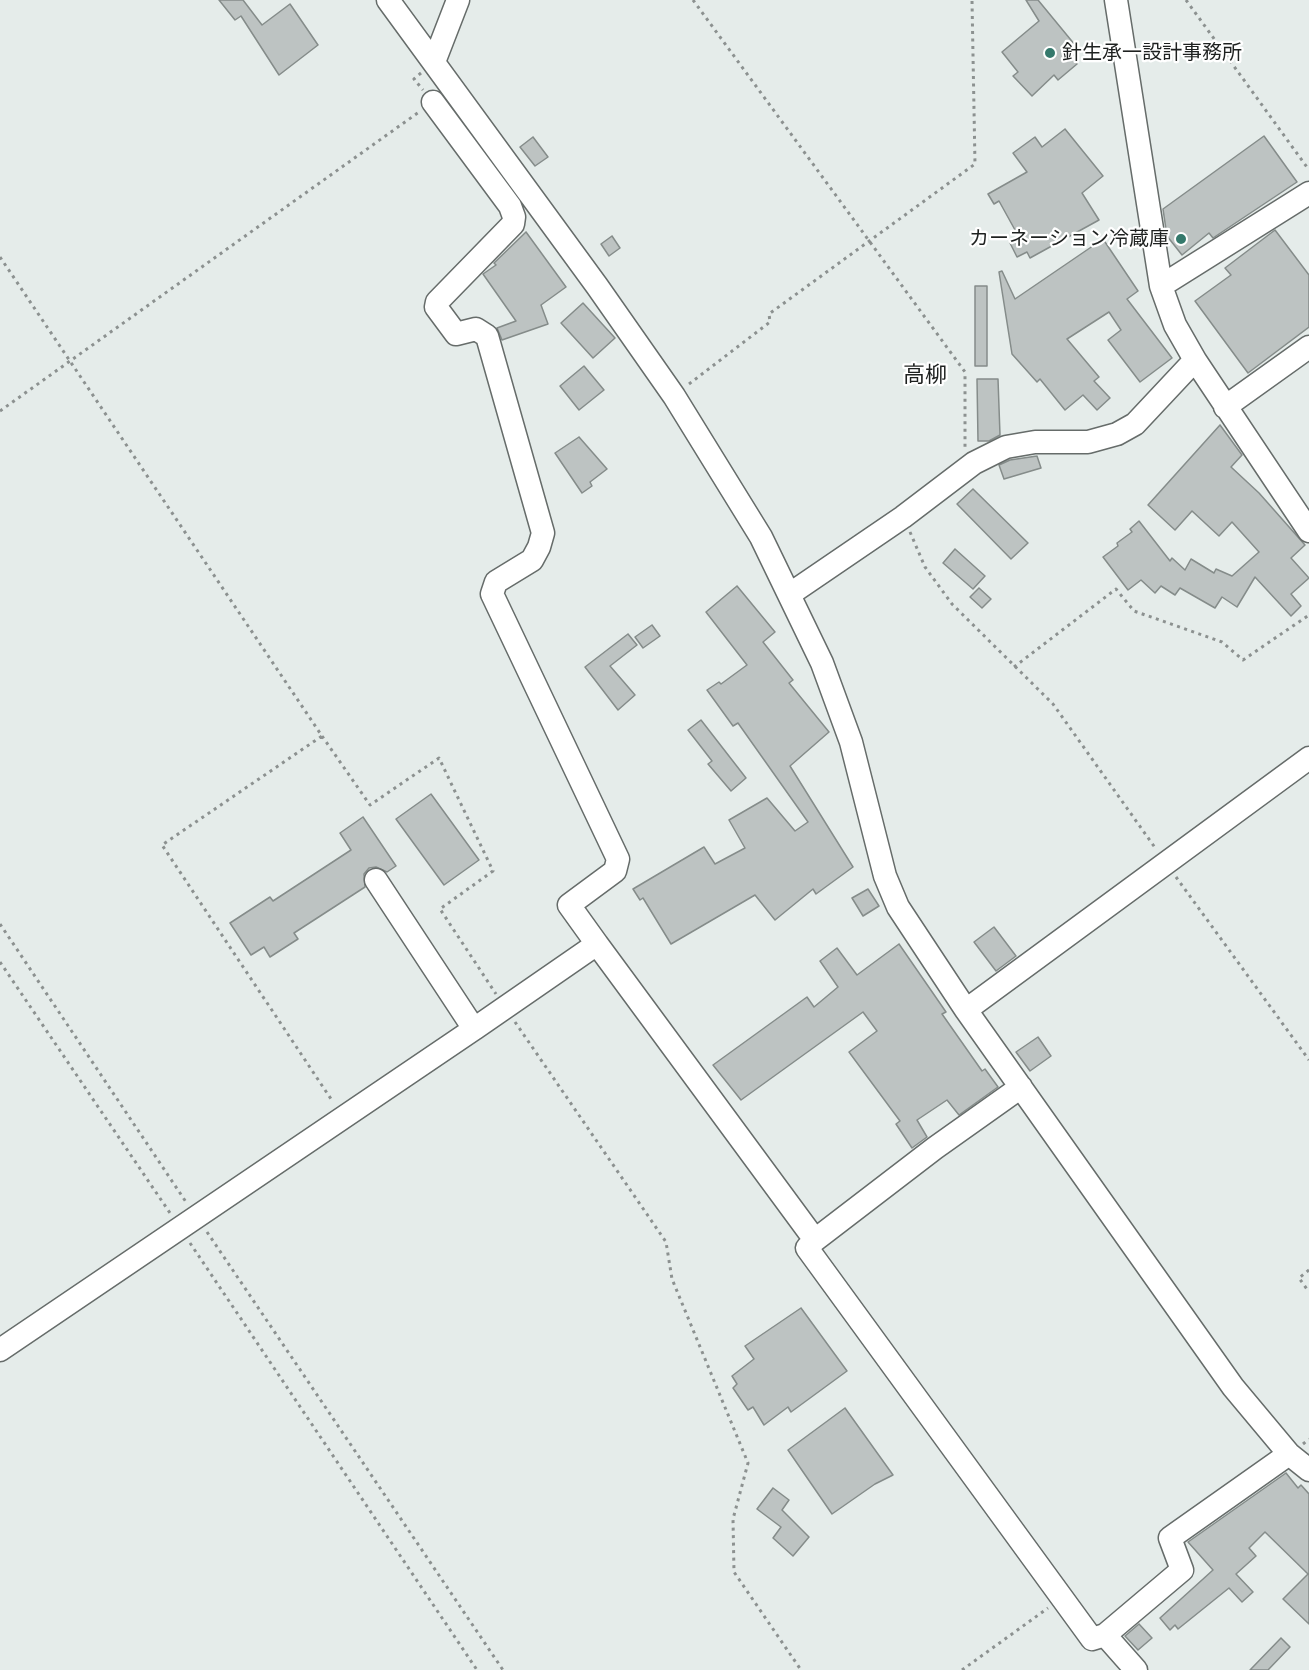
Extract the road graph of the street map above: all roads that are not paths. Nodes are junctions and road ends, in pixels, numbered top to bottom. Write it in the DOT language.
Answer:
graph roads {
  1 [pos="388,0"];
  2 [pos="458,0"];
  3 [pos="1116,0"];
  4 [pos="434,62"];
  5 [pos="433,102"];
  6 [pos="1309,193"];
  7 [pos="1161,286"];
  8 [pos="1309,347"];
  9 [pos="1195,360"];
  10 [pos="1225,406"];
  11 [pos="1309,531"];
  12 [pos="790,594"];
  13 [pos="1309,758"];
  14 [pos="376,880"];
  15 [pos="597,944"];
  16 [pos="966,1010"];
  17 [pos="474,1029"];
  18 [pos="1021,1087"];
  19 [pos="815,1240"];
  20 [pos="0,1350"];
  21 [pos="1289,1454"];
  22 [pos="1309,1470"];
  23 [pos="1105,1635"];
  24 [pos="1136,1670"];
  1 -- 4 [label="street"];
  2 -- 4 [label="street"];
  3 -- 7 [label="street"];
  4 -- 12 [label="street"];
  5 -- 15 [label="street"];
  6 -- 7 [label="street"];
  7 -- 9 [label="street"];
  8 -- 10 [label="street"];
  9 -- 10 [label="street"];
  9 -- 12 [label="street"];
  10 -- 11 [label="street"];
  12 -- 16 [label="street"];
  13 -- 16 [label="street"];
  14 -- 17 [label="street"];
  15 -- 17 [label="street"];
  15 -- 19 [label="street"];
  16 -- 18 [label="street"];
  17 -- 20 [label="street"];
  18 -- 19 [label="street"];
  18 -- 21 [label="street"];
  19 -- 23 [label="street"];
  21 -- 22 [label="street"];
  21 -- 23 [label="street"];
  23 -- 24 [label="street"];
}
